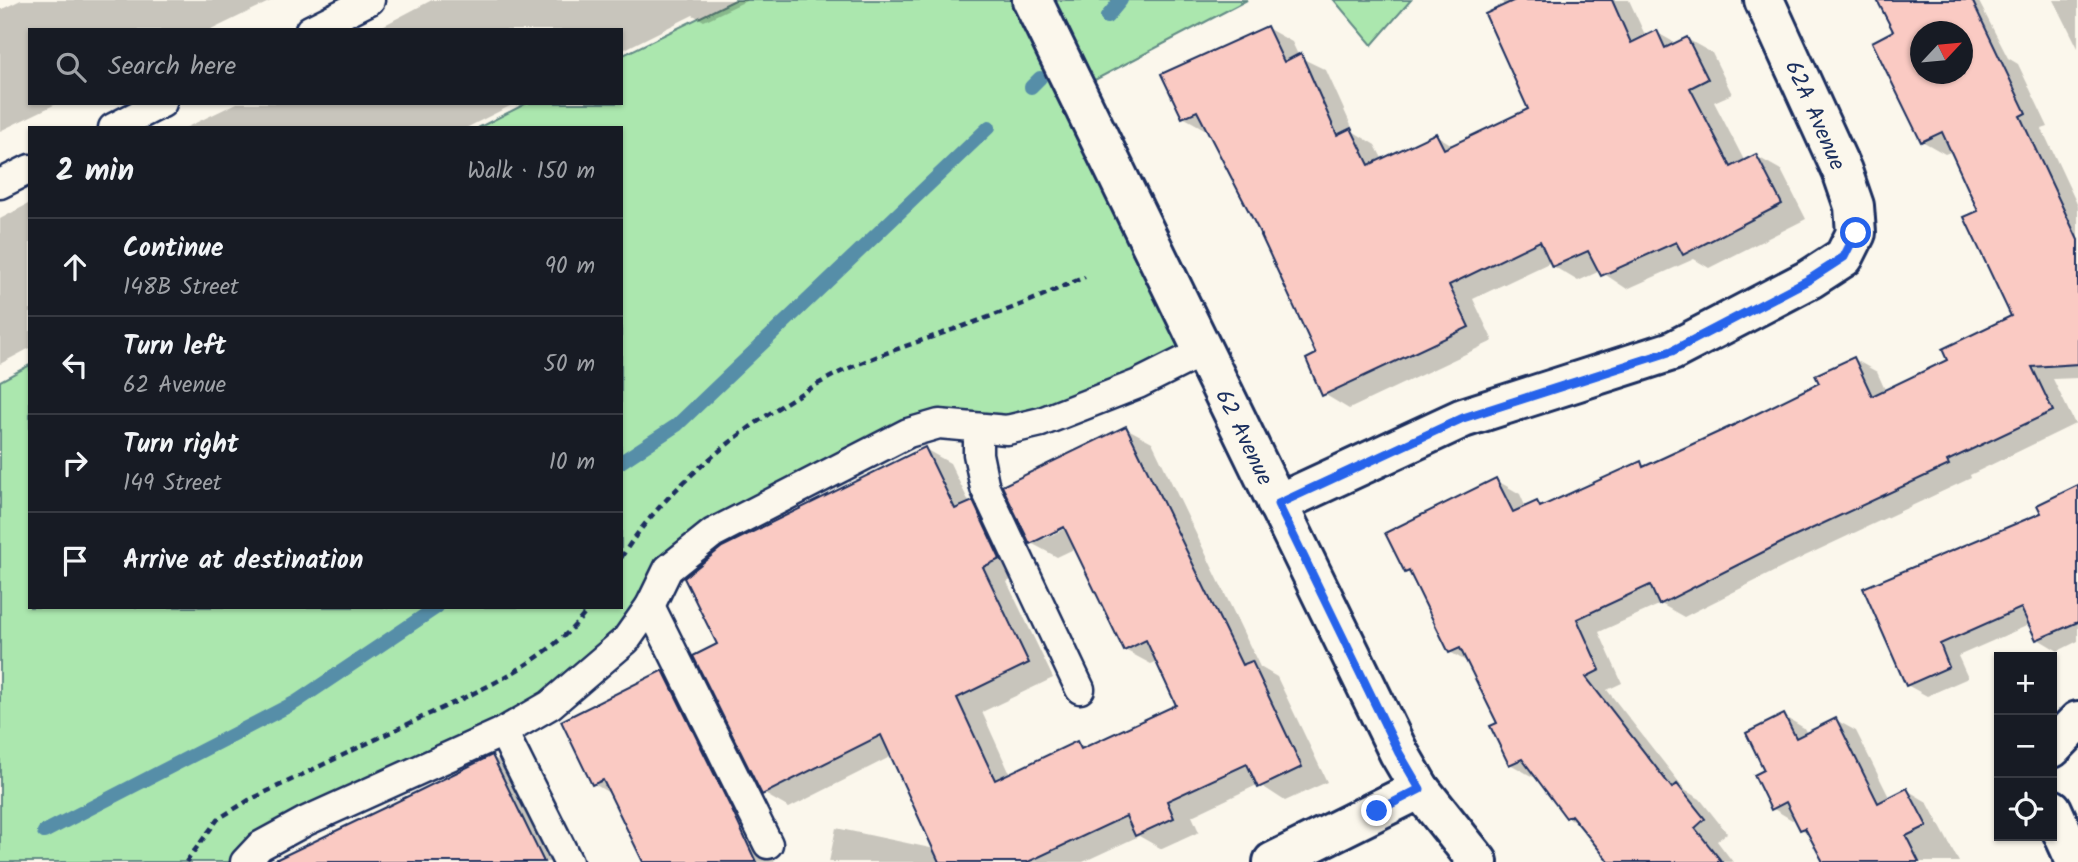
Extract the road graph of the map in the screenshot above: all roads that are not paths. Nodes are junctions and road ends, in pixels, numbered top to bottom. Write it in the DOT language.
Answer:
graph roads {
  1 [pos="370,0"];
  2 [pos="1032,0"];
  3 [pos="1764,0"];
  4 [pos="314,28"];
  5 [pos="158,105"];
  6 [pos="117,126"];
  7 [pos="28,170"];
  8 [pos="0,184"];
  9 [pos="1204,351"];
  10 [pos="978,428"];
  11 [pos="1278,504"];
  12 [pos="650,606"];
  13 [pos="1080,689"];
  14 [pos="2078,721"];
  15 [pos="503,732"];
  16 [pos="2057,742"];
  17 [pos="1420,789"];
  18 [pos="2057,820"];
  19 [pos="768,844"];
  20 [pos="245,862"];
  21 [pos="568,862"];
  22 [pos="1273,862"];
  23 [pos="1478,862"];
  24 [pos="2076,862"];
  1 -- 4 [label="lane"];
  2 -- 9 [label="street, 62 Avenue"];
  3 -- 11 [label="street, 62A Avenue"];
  5 -- 6 [label="lane"];
  7 -- 8 [label="lane"];
  9 -- 10 [label="lane"];
  9 -- 11 [label="street, 62 Avenue"];
  10 -- 12 [label="lane"];
  10 -- 13 [label="lane"];
  11 -- 17 [label="street, 62 Avenue"];
  12 -- 15 [label="lane"];
  12 -- 19 [label="lane"];
  14 -- 16 [label="street"];
  15 -- 20 [label="lane"];
  15 -- 21 [label="lane"];
  17 -- 22 [label="street"];
  17 -- 23 [label="street, 62 Avenue"];
  18 -- 24 [label="street"];
}
